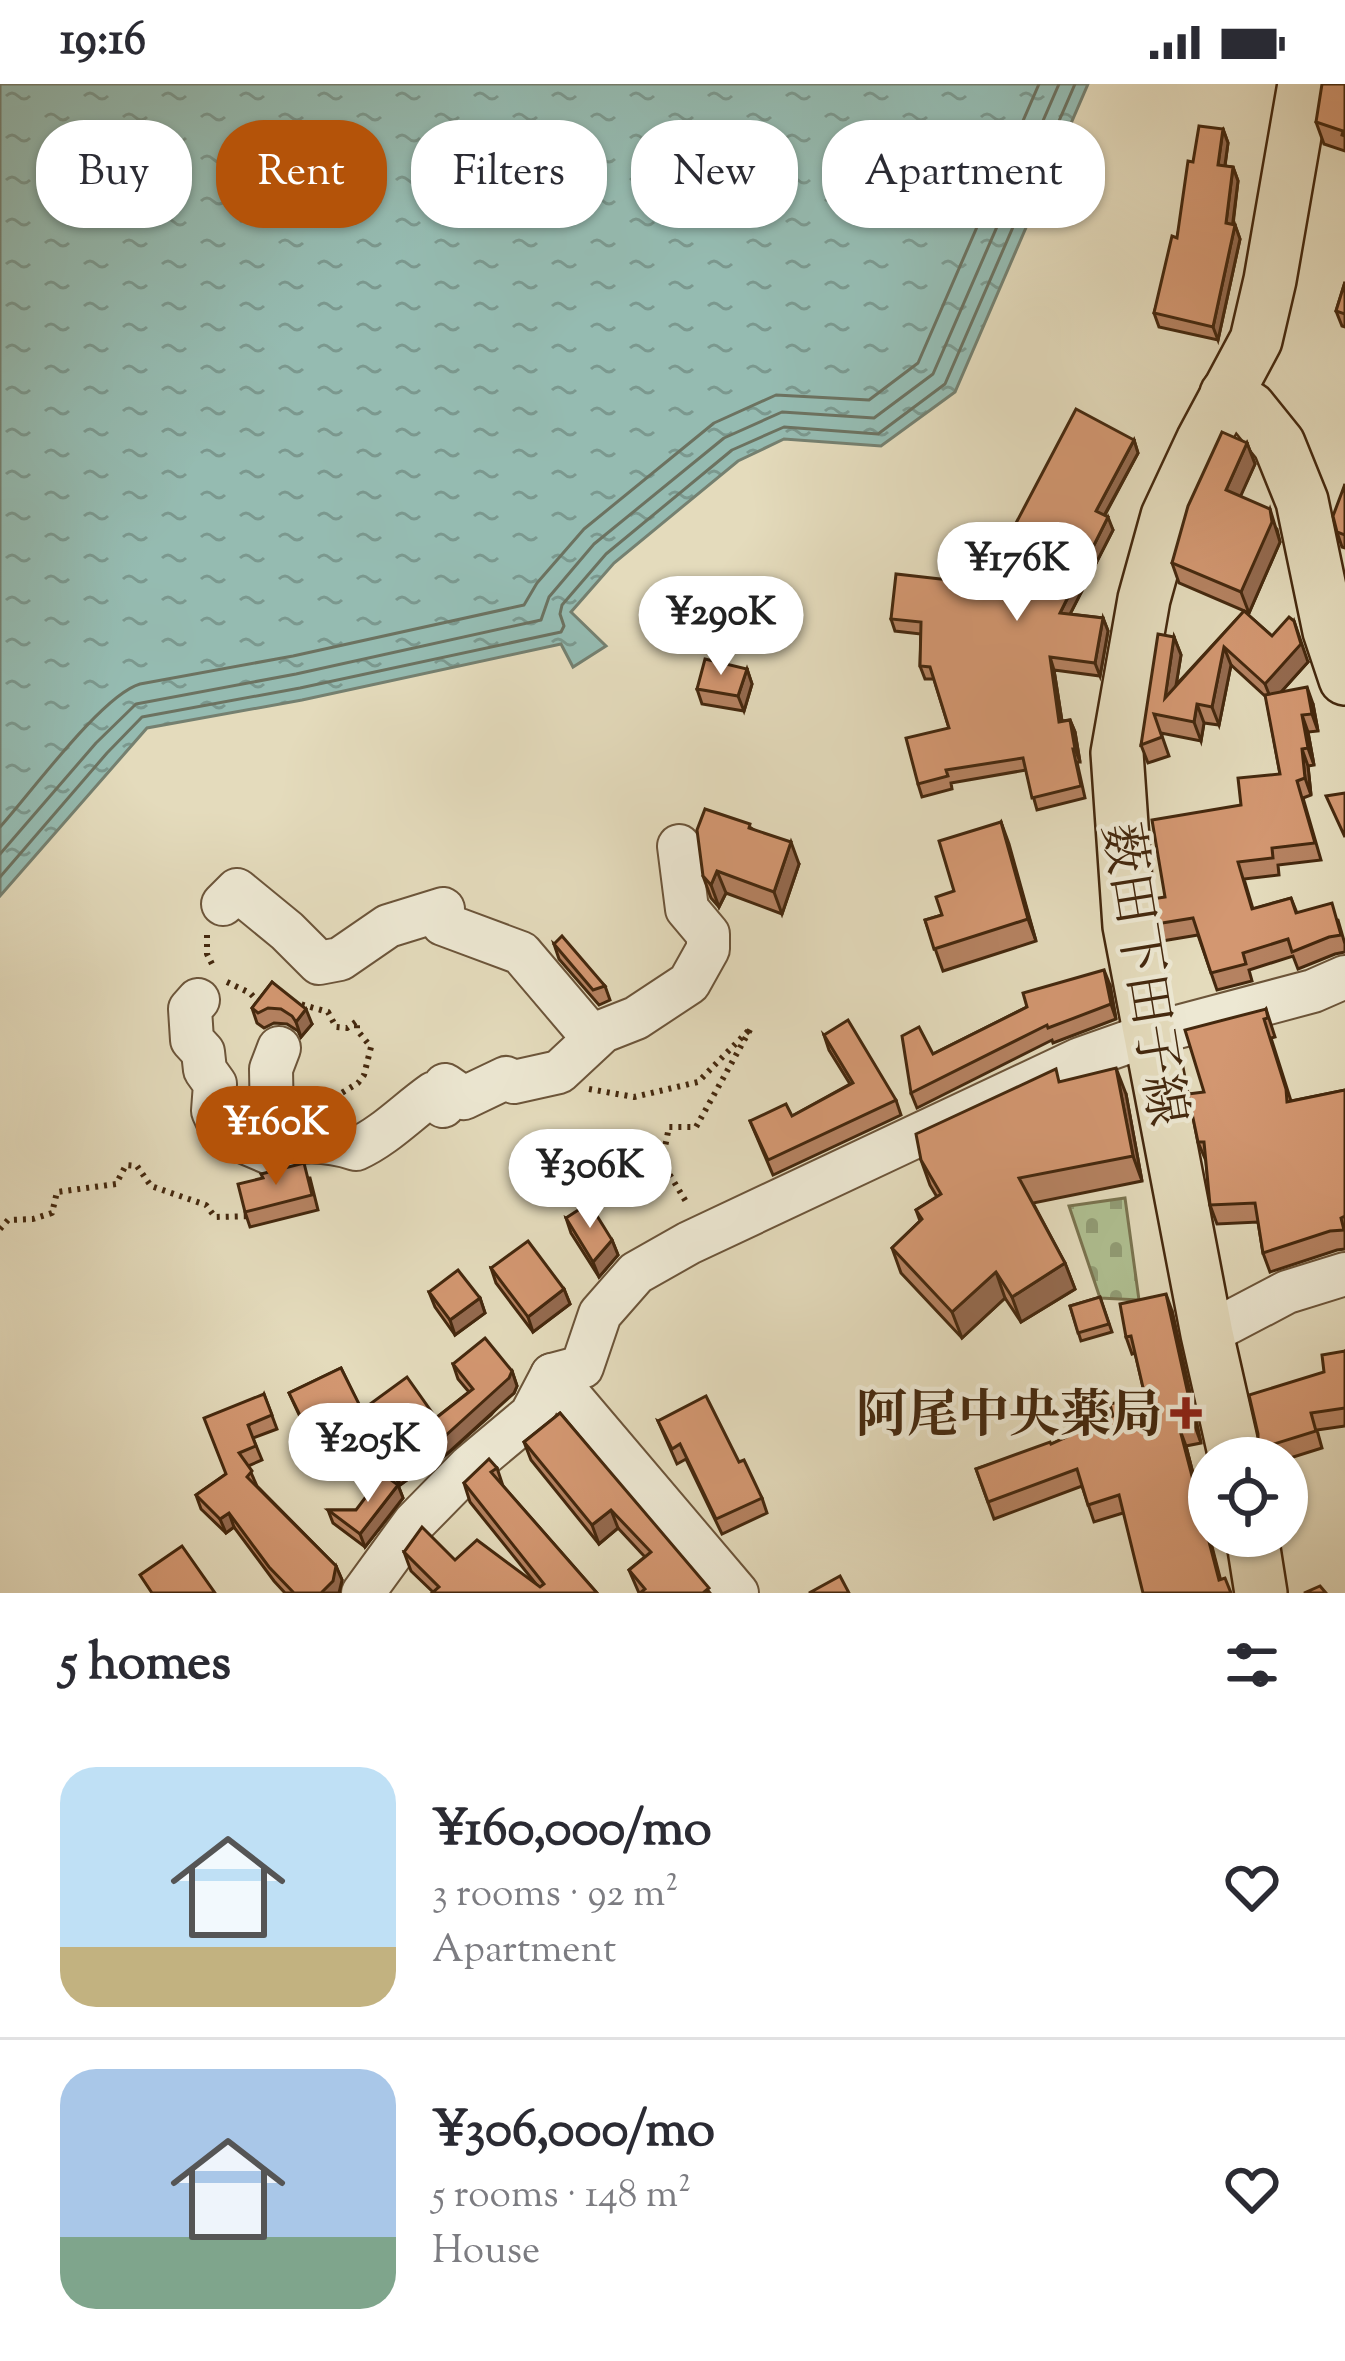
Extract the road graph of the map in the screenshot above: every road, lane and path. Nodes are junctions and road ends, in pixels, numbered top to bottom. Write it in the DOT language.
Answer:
graph roads {
  1 [pos="1304,84"];
  2 [pos="1226,394"];
  3 [pos="1344,673"];
  4 [pos="679,846"];
  5 [pos="224,904"];
  6 [pos="1345,977"];
  7 [pos="250,993"];
  8 [pos="198,1000"];
  9 [pos="266,1001"];
  10 [pos="280,1004"];
  11 [pos="1151,1034"];
  12 [pos="594,1040"];
  13 [pos="279,1048"];
  14 [pos="580,1090"];
  15 [pos="290,1122"];
  16 [pos="255,1216"];
  17 [pos="0,1229"];
  18 [pos="689,1243"];
  19 [pos="1345,1274"];
  20 [pos="1207,1334"];
  21 [pos="552,1375"];
  22 [pos="1230,1437"];
  23 [pos="1255,1557"];
  24 [pos="363,1593"];
  25 [pos="737,1593"];
  26 [pos="1261,1593"];
  1 -- 2 [label="main road, 薮田下田子線"];
  2 -- 3 [label="main road"];
  2 -- 11 [label="main road, 薮田下田子線"];
  4 -- 12 [label="street"];
  5 -- 12 [label="street"];
  6 -- 11 [label="street"];
  7 -- 9 [label="path"];
  8 -- 12 [label="street"];
  10 -- 15 [label="path"];
  11 -- 18 [label="street"];
  11 -- 20 [label="main road, 薮田下田子線"];
  13 -- 15 [label="street"];
  14 -- 18 [label="path"];
  16 -- 17 [label="path"];
  18 -- 21 [label="street"];
  19 -- 20 [label="street"];
  20 -- 22 [label="main road, 薮田下田子線"];
  21 -- 24 [label="street"];
  21 -- 25 [label="street"];
  23 -- 26 [label="main road"];
}
